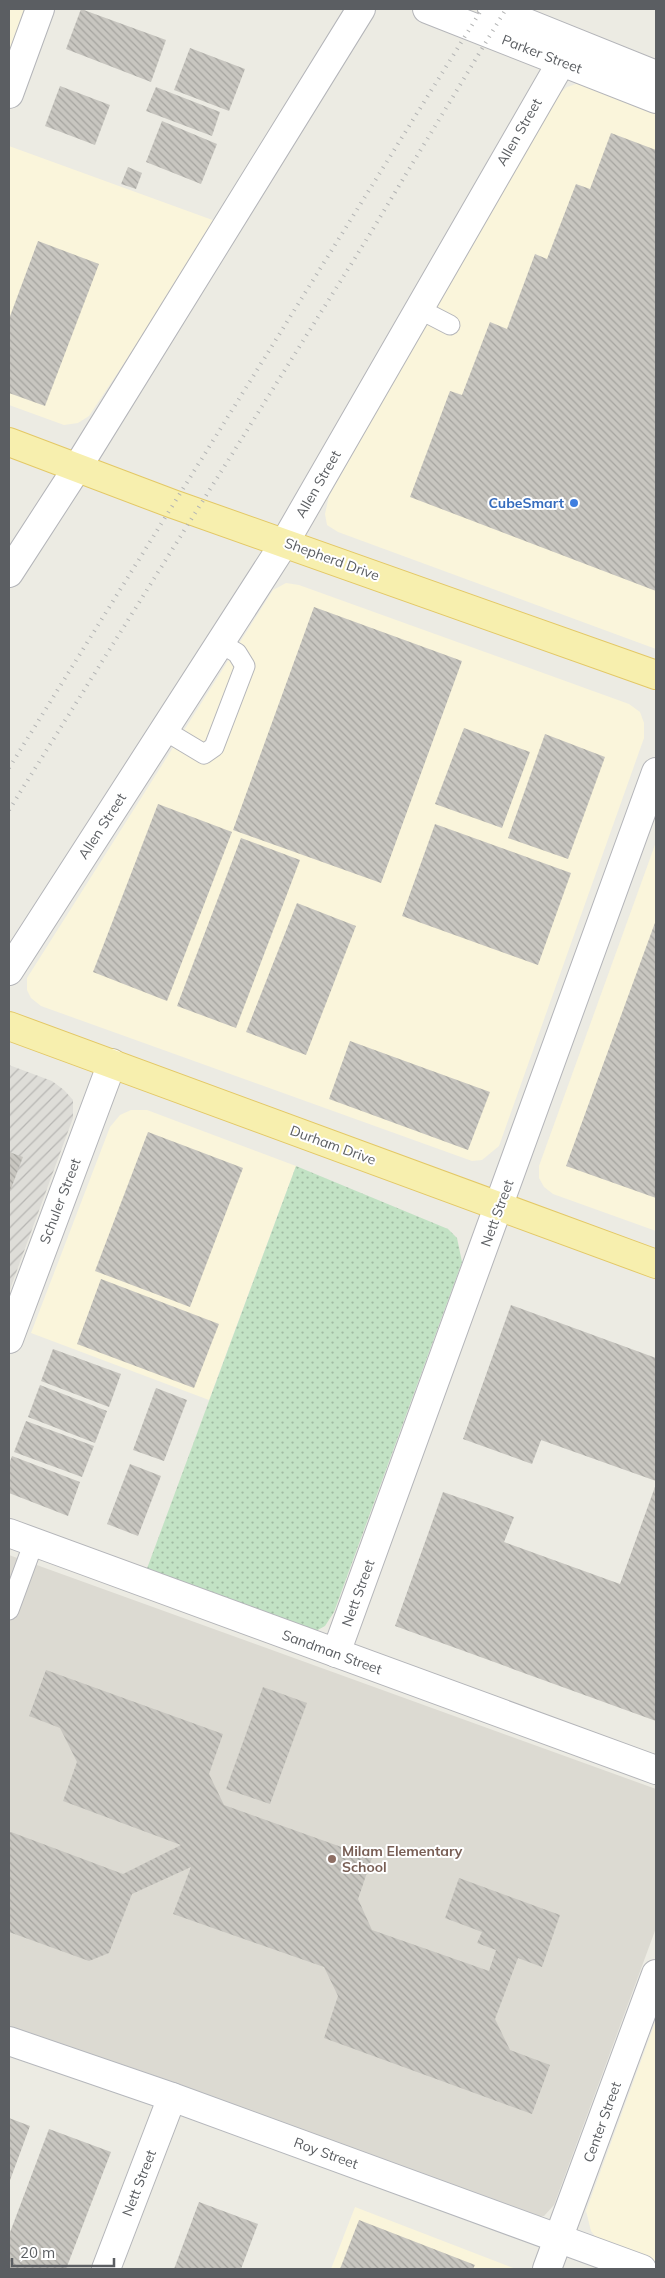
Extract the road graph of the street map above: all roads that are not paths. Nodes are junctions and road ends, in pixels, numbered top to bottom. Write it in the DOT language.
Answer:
graph roads {
  1 [pos="40,9"];
  2 [pos="360,9"];
  3 [pos="427,9"];
  4 [pos="492,9"];
  5 [pos="562,61"];
  6 [pos="656,75"];
  7 [pos="9,94"];
  8 [pos="656,99"];
  9 [pos="418,309"];
  10 [pos="450,325"];
  11 [pos="9,442"];
  12 [pos="77,468"];
  13 [pos="285,542"];
  14 [pos="9,573"];
  15 [pos="220,643"];
  16 [pos="656,675"];
  17 [pos="164,730"];
  18 [pos="656,772"];
  19 [pos="9,971"];
  20 [pos="9,1026"];
  21 [pos="112,1063"];
  22 [pos="500,1206"];
  23 [pos="656,1264"];
  24 [pos="9,1339"];
  25 [pos="21,1538"];
  26 [pos="9,1610"];
  27 [pos="336,1653"];
  28 [pos="656,1770"];
  29 [pos="656,1974"];
  30 [pos="9,2041"];
  31 [pos="172,2097"];
  32 [pos="558,2238"];
  33 [pos="656,2262"];
  34 [pos="106,2269"];
  35 [pos="547,2269"];
  36 [pos="642,2269"];
  37 [pos="653,2269"];
  1 -- 7 [label="street"];
  2 -- 12 [label="street"];
  3 -- 5 [label="street, Parker Street"];
  4 -- 6 [label="street, Parker Street"];
  5 -- 8 [label="street, Parker Street"];
  5 -- 9 [label="street, Allen Street"];
  9 -- 10 [label="lane"];
  9 -- 13 [label="street, Allen Street"];
  11 -- 12 [label="main road, Shepherd Drive"];
  12 -- 13 [label="main road, Shepherd Drive"];
  12 -- 14 [label="street"];
  13 -- 15 [label="street, Allen Street"];
  13 -- 16 [label="main road, Shepherd Drive"];
  15 -- 17 [label="street, Allen Street"];
  15 -- 17 [label="lane"];
  17 -- 19 [label="street, Allen Street"];
  18 -- 22 [label="street, Nett Street"];
  20 -- 21 [label="main road, Durham Drive"];
  21 -- 22 [label="main road, Durham Drive"];
  21 -- 24 [label="street, Schuler Street"];
  22 -- 23 [label="main road, Durham Drive"];
  22 -- 27 [label="street, Nett Street"];
  25 -- 26 [label="lane"];
  25 -- 27 [label="street, Sandman Street"];
  27 -- 28 [label="street, Sandman Street"];
  29 -- 32 [label="street, Center Street"];
  30 -- 31 [label="street, Roy Street"];
  31 -- 32 [label="street, Roy Street"];
  31 -- 34 [label="street, Nett Street"];
  32 -- 35 [label="street, Center Street"];
  32 -- 36 [label="street, Roy Street"];
  33 -- 37 [label="lane"];
}
